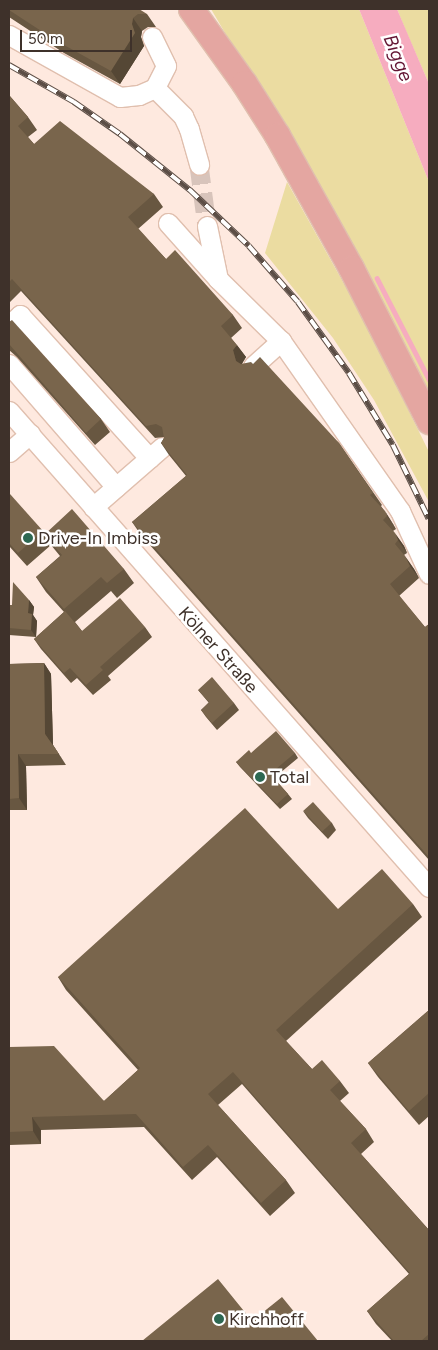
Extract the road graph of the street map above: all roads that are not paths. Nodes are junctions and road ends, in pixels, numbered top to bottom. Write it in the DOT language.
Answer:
graph roads {
  1 [pos="191,9"];
  2 [pos="9,35"];
  3 [pos="152,37"];
  4 [pos="155,88"];
  5 [pos="199,165"];
  6 [pos="168,223"];
  7 [pos="207,226"];
  8 [pos="218,279"];
  9 [pos="9,325"];
  10 [pos="281,341"];
  11 [pos="9,364"];
  12 [pos="253,366"];
  13 [pos="9,411"];
  14 [pos="429,421"];
  15 [pos="30,434"];
  16 [pos="9,452"];
  17 [pos="116,487"];
  18 [pos="93,506"];
  19 [pos="429,574"];
  20 [pos="429,887"];
  1 -- 14 [label="main road"];
  2 -- 4 [label="street"];
  3 -- 4 [label="street"];
  4 -- 5 [label="street"];
  6 -- 8 [label="street"];
  7 -- 8 [label="street"];
  8 -- 10 [label="street"];
  9 -- 17 [label="street"];
  10 -- 12 [label="street"];
  10 -- 19 [label="street"];
  11 -- 17 [label="street"];
  13 -- 15 [label="street, Kölner Straße"];
  15 -- 16 [label="street"];
  15 -- 18 [label="street, Kölner Straße"];
  17 -- 18 [label="street"];
  18 -- 20 [label="street, Kölner Straße"];
}
